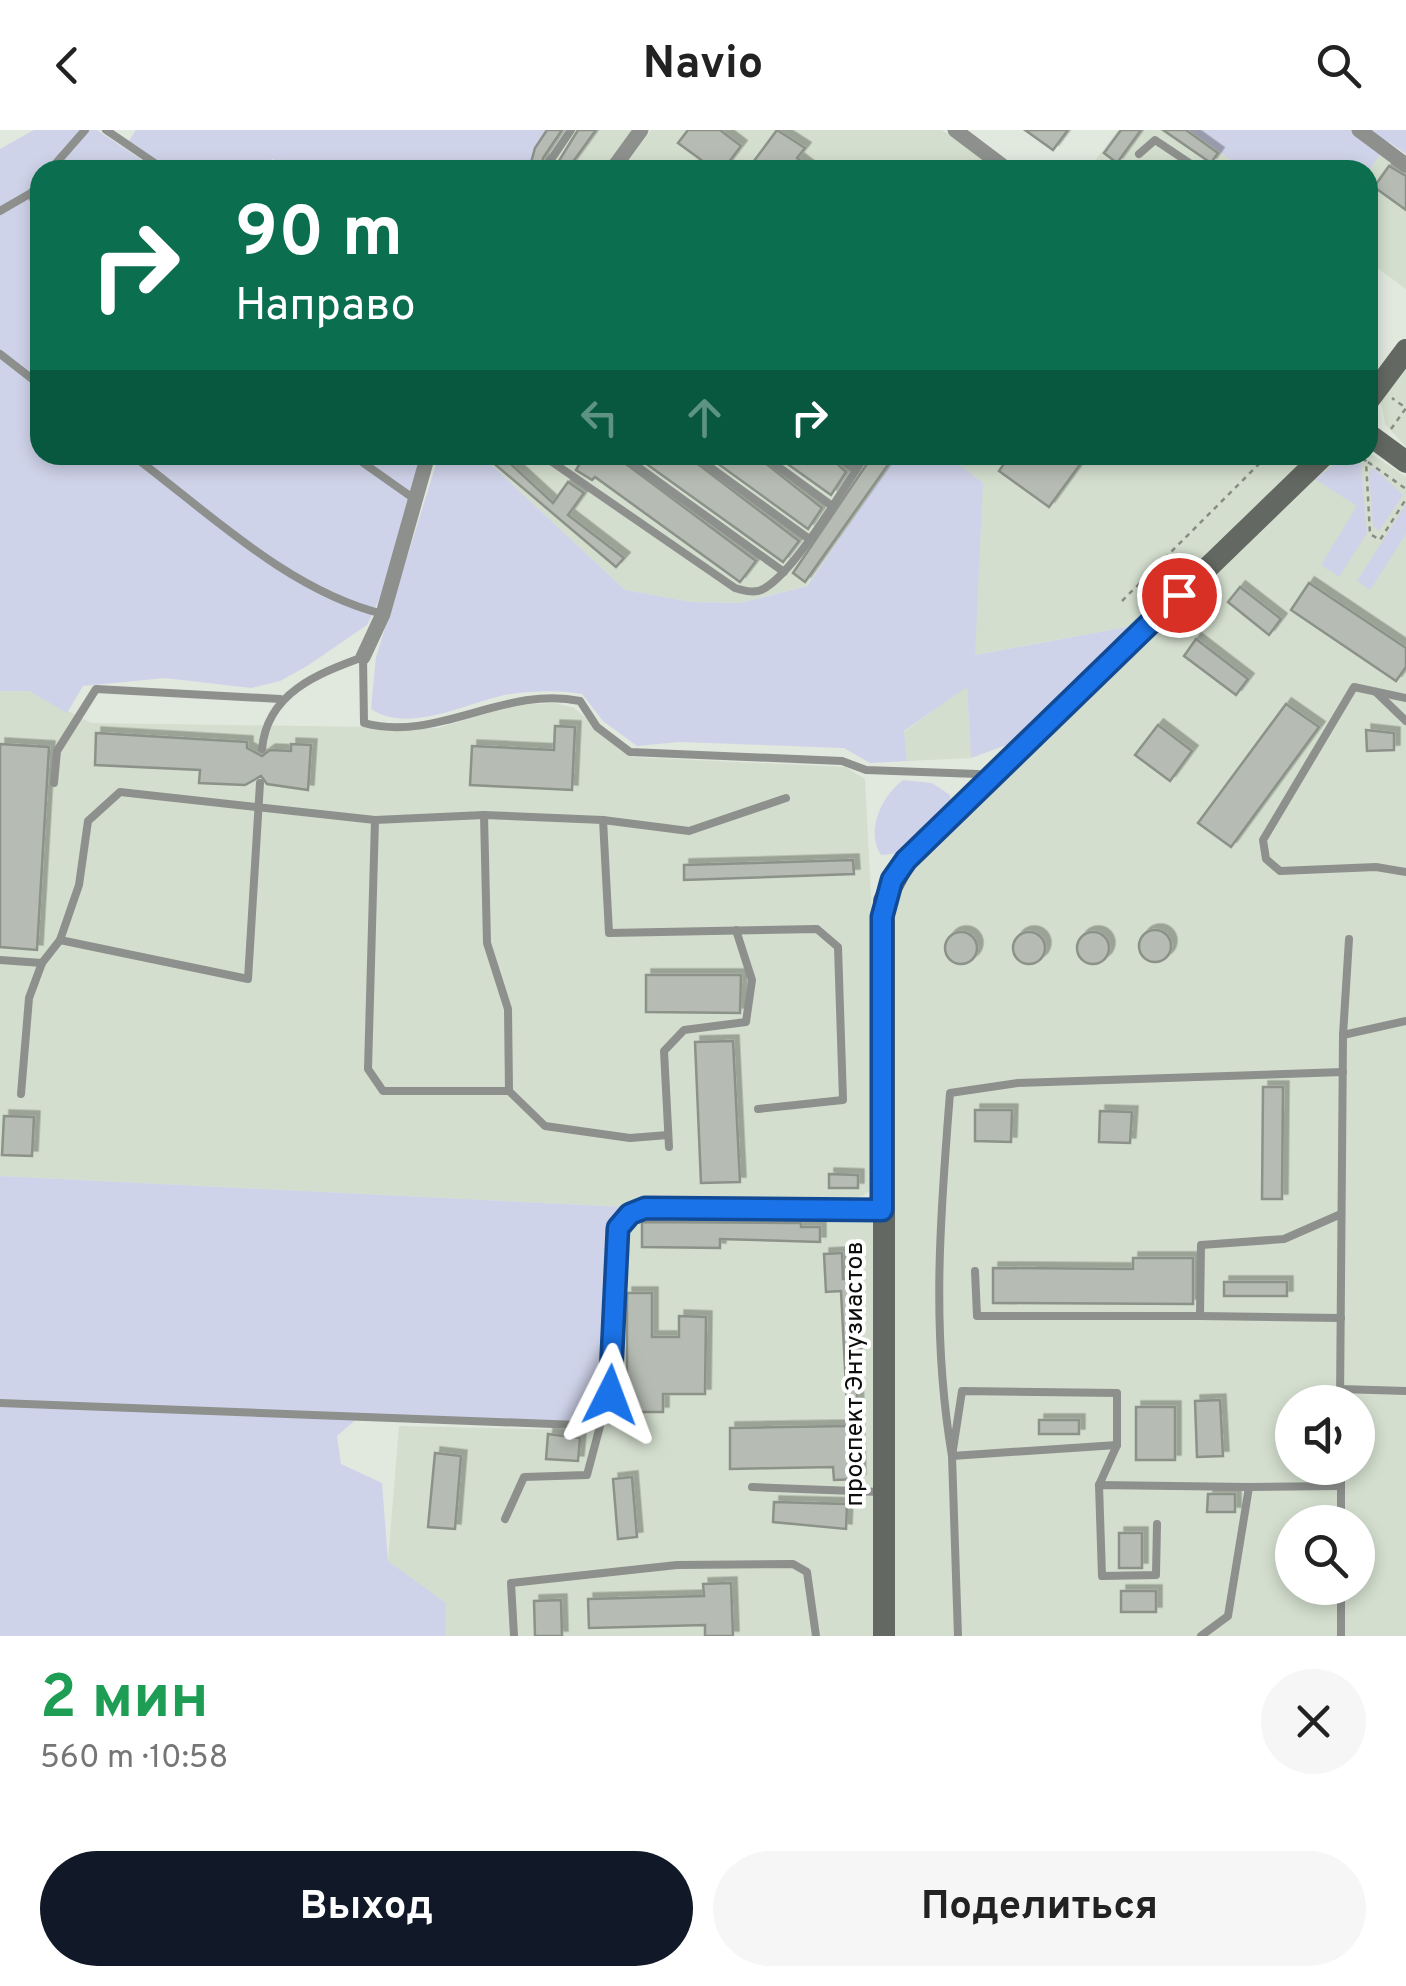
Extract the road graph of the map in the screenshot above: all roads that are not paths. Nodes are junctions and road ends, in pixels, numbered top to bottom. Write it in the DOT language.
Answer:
graph roads {
  1 [pos="85,130"];
  2 [pos="106,130"];
  3 [pos="571,130"];
  4 [pos="641,130"];
  5 [pos="955,130"];
  6 [pos="1358,130"];
  7 [pos="1139,154"];
  8 [pos="59,160"];
  9 [pos="150,160"];
  10 [pos="551,160"];
  11 [pos="619,160"];
  12 [pos="995,160"];
  13 [pos="1185,160"];
  14 [pos="1406,165"];
  15 [pos="30,195"];
  16 [pos="0,211"];
  17 [pos="1406,350"];
  18 [pos="0,354"];
  19 [pos="30,377"];
  20 [pos="1378,388"];
  21 [pos="1378,441"];
  22 [pos="1406,462"];
  23 [pos="145,465"];
  24 [pos="366,465"];
  25 [pos="425,465"];
  26 [pos="556,465"];
  27 [pos="636,465"];
  28 [pos="707,465"];
  29 [pos="776,465"];
  30 [pos="849,465"];
  31 [pos="859,465"];
  32 [pos="1315,465"];
  33 [pos="856,470"];
  34 [pos="413,498"];
  35 [pos="831,505"];
  36 [pos="808,538"];
  37 [pos="784,572"];
  38 [pos="383,614"];
  39 [pos="363,656"];
  40 [pos="1373,689"];
  41 [pos="1406,698"];
  42 [pos="280,699"];
  43 [pos="1406,722"];
  44 [pos="262,749"];
  45 [pos="985,780"];
  46 [pos="54,782"];
  47 [pos="260,783"];
  48 [pos="786,798"];
  49 [pos="258,808"];
  50 [pos="484,815"];
  51 [pos="375,820"];
  52 [pos="603,820"];
  53 [pos="1406,872"];
  54 [pos="736,930"];
  55 [pos="1348,939"];
  56 [pos="60,940"];
  57 [pos="0,960"];
  58 [pos="42,963"];
  59 [pos="1406,1022"];
  60 [pos="1343,1035"];
  61 [pos="1342,1072"];
  62 [pos="509,1091"];
  63 [pos="21,1094"];
  64 [pos="758,1109"];
  65 [pos="668,1134"];
  66 [pos="669,1148"];
  67 [pos="882,1210"];
  68 [pos="1342,1214"];
  69 [pos="975,1271"];
  70 [pos="1200,1316"];
  71 [pos="1341,1318"];
  72 [pos="1340,1385"];
  73 [pos="1375,1390"];
  74 [pos="1406,1391"];
  75 [pos="0,1403"];
  76 [pos="604,1411"];
  77 [pos="1117,1444"];
  78 [pos="952,1456"];
  79 [pos="1098,1484"];
  80 [pos="1341,1486"];
  81 [pos="752,1487"];
  82 [pos="1249,1487"];
  83 [pos="884,1492"];
  84 [pos="1341,1505"];
  85 [pos="505,1519"];
  86 [pos="1157,1524"];
  87 [pos="1341,1605"];
  88 [pos="514,1636"];
  89 [pos="816,1636"];
  90 [pos="884,1636"];
  91 [pos="958,1636"];
  92 [pos="1200,1636"];
  93 [pos="1342,1636"];
  1 -- 8 [label="lane"];
  2 -- 9 [label="lane"];
  3 -- 10 [label="lane"];
  4 -- 11 [label="street"];
  5 -- 12 [label="street"];
  6 -- 14 [label="street"];
  7 -- 13 [label="lane"];
  15 -- 16 [label="lane"];
  17 -- 20 [label="street"];
  18 -- 19 [label="lane"];
  21 -- 22 [label="street"];
  23 -- 38 [label="lane"];
  24 -- 34 [label="lane"];
  25 -- 34 [label="street"];
  26 -- 37 [label="lane"];
  27 -- 37 [label="lane"];
  28 -- 36 [label="lane"];
  29 -- 35 [label="lane"];
  30 -- 33 [label="lane"];
  31 -- 33 [label="lane"];
  32 -- 45 [label="street, проспект Энтузиастов"];
  33 -- 35 [label="lane"];
  34 -- 38 [label="street"];
  35 -- 36 [label="lane"];
  36 -- 37 [label="lane"];
  38 -- 39 [label="street"];
  39 -- 42 [label="lane"];
  39 -- 45 [label="lane"];
  40 -- 41 [label="lane"];
  40 -- 43 [label="lane"];
  40 -- 53 [label="lane"];
  42 -- 44 [label="lane"];
  42 -- 46 [label="lane"];
  45 -- 67 [label="street, проспект Энтузиастов"];
  47 -- 49 [label="lane"];
  48 -- 52 [label="lane"];
  49 -- 51 [label="lane"];
  49 -- 56 [label="lane"];
  49 -- 56 [label="lane"];
  50 -- 51 [label="lane"];
  50 -- 52 [label="lane"];
  50 -- 62 [label="lane"];
  51 -- 62 [label="lane"];
  52 -- 54 [label="lane"];
  54 -- 64 [label="lane"];
  54 -- 65 [label="lane"];
  55 -- 60 [label="lane"];
  56 -- 58 [label="lane"];
  57 -- 58 [label="lane"];
  58 -- 63 [label="lane"];
  59 -- 60 [label="lane"];
  60 -- 61 [label="lane"];
  61 -- 68 [label="lane"];
  61 -- 78 [label="lane"];
  62 -- 65 [label="lane"];
  65 -- 66 [label="lane"];
  67 -- 76 [label="lane"];
  67 -- 83 [label="street, проспект Энтузиастов"];
  68 -- 70 [label="lane"];
  68 -- 71 [label="lane"];
  69 -- 70 [label="lane"];
  70 -- 71 [label="lane"];
  71 -- 72 [label="lane"];
  73 -- 74 [label="lane"];
  75 -- 76 [label="lane"];
  76 -- 85 [label="lane"];
  77 -- 78 [label="lane"];
  77 -- 78 [label="lane"];
  77 -- 79 [label="lane"];
  78 -- 91 [label="lane"];
  79 -- 82 [label="lane"];
  79 -- 86 [label="lane"];
  80 -- 82 [label="lane"];
  80 -- 84 [label="lane"];
  81 -- 83 [label="lane"];
  82 -- 92 [label="lane"];
  83 -- 90 [label="street, проспект Энтузиастов"];
  87 -- 93 [label="lane"];
  88 -- 89 [label="lane"];
}
